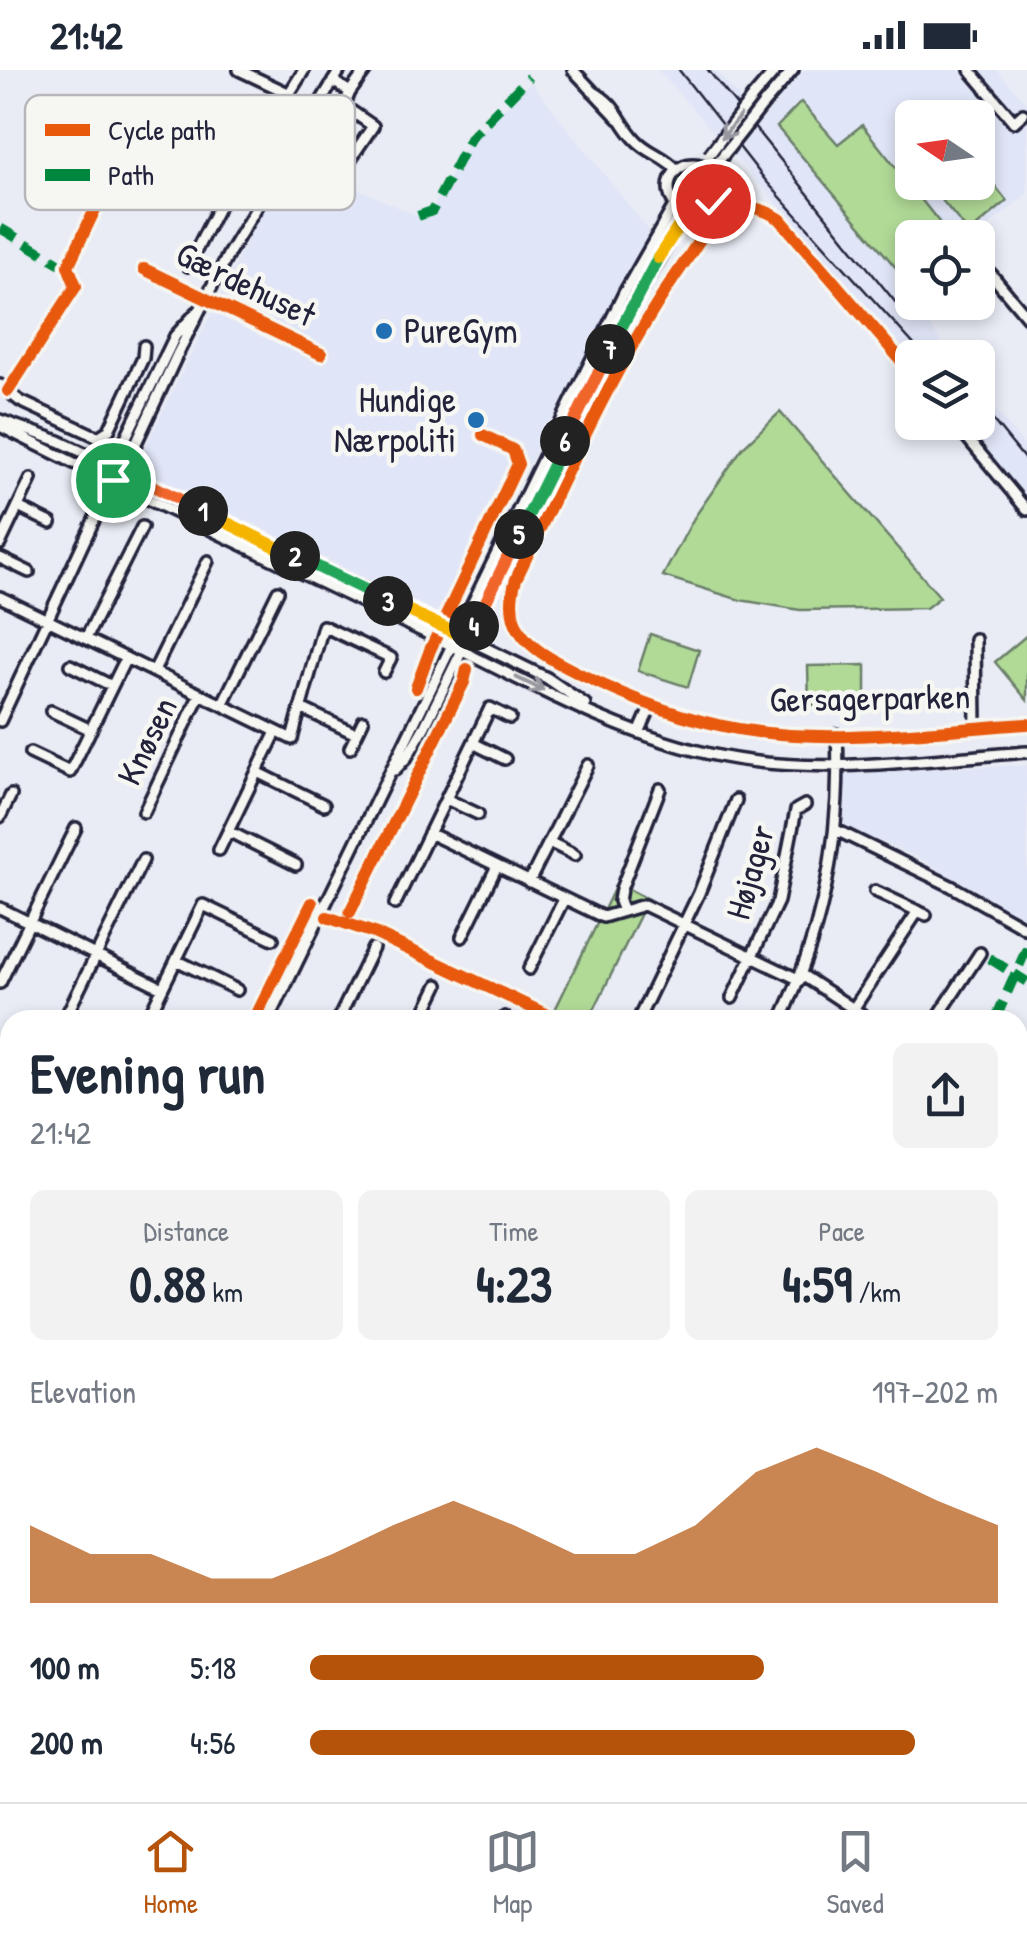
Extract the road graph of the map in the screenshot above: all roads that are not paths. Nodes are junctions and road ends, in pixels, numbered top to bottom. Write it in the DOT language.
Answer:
graph roads {
  1 [pos="239,70"];
  2 [pos="304,70"];
  3 [pos="340,70"];
  4 [pos="366,70"];
  5 [pos="574,70"];
  6 [pos="776,70"];
  7 [pos="793,70"];
  8 [pos="970,70"];
  9 [pos="333,81"];
  10 [pos="350,92"];
  11 [pos="288,93"];
  12 [pos="324,95"];
  13 [pos="349,95"];
  14 [pos="355,114"];
  15 [pos="1023,114"];
  16 [pos="355,153"];
  17 [pos="701,166"];
  18 [pos="677,170"];
  19 [pos="712,173"];
  20 [pos="675,204"];
  21 [pos="220,210"];
  22 [pos="254,210"];
  23 [pos="688,212"];
  24 [pos="188,266"];
  25 [pos="995,280"];
  26 [pos="204,302"];
  27 [pos="1027,317"];
  28 [pos="144,346"];
  29 [pos="895,354"];
  30 [pos="4,388"];
  31 [pos="0,423"];
  32 [pos="969,440"];
  33 [pos="110,465"];
  34 [pos="123,471"];
  35 [pos="31,479"];
  36 [pos="113,480"];
  37 [pos="18,507"];
  38 [pos="1027,510"];
  39 [pos="52,523"];
  40 [pos="142,527"];
  41 [pos="0,544"];
  42 [pos="0,558"];
  43 [pos="208,561"];
  44 [pos="28,572"];
  45 [pos="278,590"];
  46 [pos="2,601"];
  47 [pos="47,619"];
  48 [pos="456,634"];
  49 [pos="86,638"];
  50 [pos="468,639"];
  51 [pos="975,639"];
  52 [pos="451,645"];
  53 [pos="462,650"];
  54 [pos="126,658"];
  55 [pos="70,666"];
  56 [pos="154,672"];
  57 [pos="384,672"];
  58 [pos="112,686"];
  59 [pos="200,694"];
  60 [pos="222,705"];
  61 [pos="651,706"];
  62 [pos="301,708"];
  63 [pos="50,710"];
  64 [pos="600,714"];
  65 [pos="510,718"];
  66 [pos="0,721"];
  67 [pos="363,721"];
  68 [pos="1027,724"];
  69 [pos="976,727"];
  70 [pos="90,730"];
  71 [pos="276,732"];
  72 [pos="639,733"];
  73 [pos="356,734"];
  74 [pos="836,734"];
  75 [pos="473,743"];
  76 [pos="350,748"];
  77 [pos="30,752"];
  78 [pos="1027,752"];
  79 [pos="505,759"];
  80 [pos="588,765"];
  81 [pos="838,766"];
  82 [pos="256,772"];
  83 [pos="390,776"];
  84 [pos="660,788"];
  85 [pos="10,795"];
  86 [pos="446,799"];
  87 [pos="736,800"];
  88 [pos="324,805"];
  89 [pos="804,805"];
  90 [pos="144,812"];
  91 [pos="478,814"];
  92 [pos="0,816"];
  93 [pos="76,828"];
  94 [pos="836,830"];
  95 [pos="228,831"];
  96 [pos="430,834"];
  97 [pos="549,842"];
  98 [pos="219,850"];
  99 [pos="575,854"];
  100 [pos="142,860"];
  101 [pos="296,864"];
  102 [pos="498,866"];
  103 [pos="529,882"];
  104 [pos="875,892"];
  105 [pos="564,899"];
  106 [pos="395,904"];
  107 [pos="0,908"];
  108 [pos="623,911"];
  109 [pos="30,923"];
  110 [pos="684,924"];
  111 [pos="1027,929"];
  112 [pos="462,938"];
  113 [pos="273,939"];
  114 [pos="373,948"];
  115 [pos="981,954"];
  116 [pos="96,956"];
  117 [pos="752,958"];
  118 [pos="176,960"];
  119 [pos="529,968"];
  120 [pos="801,978"];
  121 [pos="0,983"];
  122 [pos="438,985"];
  123 [pos="162,988"];
  124 [pos="237,990"];
  125 [pos="732,998"];
  126 [pos="853,1009"];
  127 [pos="69,1010"];
  128 [pos="154,1010"];
  129 [pos="274,1010"];
  130 [pos="343,1010"];
  131 [pos="426,1010"];
  132 [pos="643,1010"];
  133 [pos="786,1010"];
  134 [pos="943,1010"];
  1 -- 11 [label="street"];
  2 -- 11 [label="street"];
  3 -- 9 [label="street"];
  4 -- 10 [label="street"];
  5 -- 18 [label="street"];
  6 -- 17 [label="street, one-way, bridge"];
  7 -- 19 [label="street, bridge"];
  8 -- 15 [label="street"];
  9 -- 10 [label="street"];
  9 -- 12 [label="street"];
  10 -- 13 [label="street"];
  14 -- 16 [label="street"];
  17 -- 18 [label="street"];
  17 -- 19 [label="street"];
  18 -- 20 [label="street"];
  19 -- 23 [label="street"];
  20 -- 23 [label="street"];
  20 -- 48 [label="street"];
  21 -- 24 [label="street"];
  22 -- 26 [label="street"];
  23 -- 50 [label="street"];
  25 -- 27 [label="street"];
  26 -- 33 [label="street"];
  26 -- 34 [label="street"];
  28 -- 30 [label="street"];
  29 -- 61 [label="street, Gersagerparken"];
  31 -- 33 [label="street"];
  31 -- 36 [label="street"];
  32 -- 38 [label="street"];
  33 -- 34 [label="street"];
  33 -- 36 [label="street"];
  34 -- 36 [label="street"];
  34 -- 48 [label="street"];
  35 -- 37 [label="street"];
  36 -- 47 [label="street"];
  36 -- 52 [label="street"];
  37 -- 39 [label="street"];
  37 -- 41 [label="street"];
  40 -- 49 [label="street"];
  42 -- 44 [label="street"];
  43 -- 56 [label="street, Knøsen"];
  45 -- 60 [label="street, Knøsen"];
  46 -- 47 [label="street, Knøsen"];
  47 -- 49 [label="street, Knøsen"];
  47 -- 66 [label="street"];
  48 -- 50 [label="street"];
  48 -- 52 [label="street"];
  49 -- 54 [label="street, Knøsen"];
  50 -- 53 [label="street"];
  50 -- 64 [label="street"];
  51 -- 69 [label="street, Gersagerparken"];
  52 -- 53 [label="street"];
  52 -- 83 [label="street"];
  53 -- 64 [label="street, one-way"];
  53 -- 83 [label="street"];
  54 -- 56 [label="street, Knøsen"];
  54 -- 58 [label="street, Knøsen"];
  55 -- 58 [label="street, Knøsen"];
  56 -- 59 [label="street, Knøsen"];
  57 -- 62 [label="street"];
  58 -- 70 [label="street, Knøsen"];
  59 -- 60 [label="street, Knøsen"];
  59 -- 90 [label="street, Knøsen"];
  60 -- 71 [label="street, Knøsen"];
  61 -- 72 [label="street"];
  61 -- 74 [label="street, Gersagerparken"];
  62 -- 71 [label="street"];
  62 -- 73 [label="street"];
  63 -- 70 [label="street, Knøsen"];
  64 -- 72 [label="street"];
  65 -- 75 [label="street"];
  67 -- 73 [label="street"];
  68 -- 69 [label="street, Gersagerparken"];
  69 -- 74 [label="street, Gersagerparken"];
  70 -- 77 [label="street, Knøsen"];
  71 -- 82 [label="street"];
  72 -- 81 [label="street"];
  73 -- 76 [label="street"];
  74 -- 81 [label="street, Gersagerparken"];
  75 -- 79 [label="street"];
  75 -- 86 [label="street"];
  78 -- 81 [label="street"];
  80 -- 97 [label="street"];
  81 -- 94 [label="street, Gersagerparken"];
  82 -- 88 [label="street"];
  82 -- 95 [label="street"];
  83 -- 129 [label="street"];
  84 -- 108 [label="street"];
  85 -- 92 [label="street"];
  86 -- 91 [label="street"];
  86 -- 96 [label="street"];
  87 -- 110 [label="street, Højager"];
  89 -- 117 [label="street, Højager"];
  93 -- 109 [label="street"];
  94 -- 111 [label="street"];
  94 -- 120 [label="street, Gersagerparken"];
  95 -- 98 [label="street"];
  95 -- 101 [label="street"];
  96 -- 102 [label="street, Højager"];
  96 -- 106 [label="street"];
  97 -- 99 [label="street"];
  97 -- 103 [label="street"];
  100 -- 116 [label="street"];
  102 -- 103 [label="street, Højager"];
  102 -- 112 [label="street"];
  103 -- 105 [label="street, Højager"];
  104 -- 126 [label="street"];
  105 -- 108 [label="street, Højager"];
  105 -- 119 [label="street"];
  107 -- 109 [label="street"];
  108 -- 110 [label="street, Højager"];
  109 -- 116 [label="street"];
  109 -- 121 [label="street"];
  110 -- 117 [label="street, Højager"];
  110 -- 132 [label="street, Højager"];
  113 -- 118 [label="street"];
  114 -- 130 [label="street"];
  115 -- 134 [label="street"];
  116 -- 123 [label="street"];
  116 -- 127 [label="street"];
  117 -- 120 [label="street, Højager"];
  117 -- 125 [label="street, Højager"];
  118 -- 123 [label="street"];
  118 -- 124 [label="street"];
  120 -- 126 [label="street, Højager"];
  120 -- 133 [label="street, Gersagerparken"];
  122 -- 131 [label="street"];
  123 -- 128 [label="street"];
}
